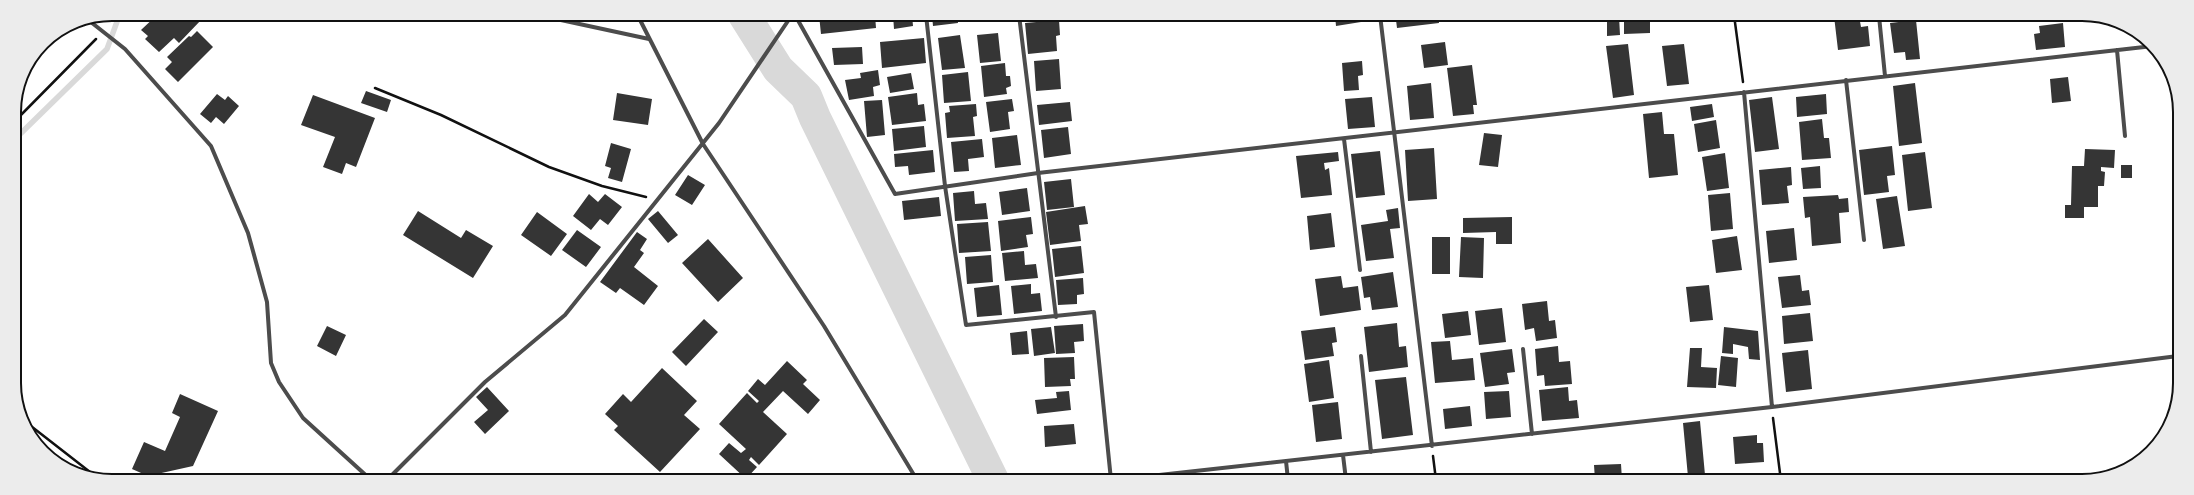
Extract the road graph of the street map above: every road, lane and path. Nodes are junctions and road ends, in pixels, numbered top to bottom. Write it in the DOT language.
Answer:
graph roads {
  1 [pos="565,21"];
  2 [pos="640,21"];
  3 [pos="788,21"];
  4 [pos="798,21"];
  5 [pos="927,21"];
  6 [pos="1021,21"];
  7 [pos="1381,21"];
  8 [pos="1735,21"];
  9 [pos="1880,21"];
  10 [pos="92,23"];
  11 [pos="103,32"];
  12 [pos="649,39"];
  13 [pos="2145,47"];
  14 [pos="2117,50"];
  15 [pos="1885,76"];
  16 [pos="1846,80"];
  17 [pos="374,88"];
  18 [pos="1744,92"];
  19 [pos="21,115"];
  20 [pos="1394,134"];
  21 [pos="2125,136"];
  22 [pos="1344,139"];
  23 [pos="703,144"];
  24 [pos="1038,173"];
  25 [pos="945,186"];
  26 [pos="658,200"];
  27 [pos="1864,240"];
  28 [pos="1360,270"];
  29 [pos="1056,317"];
  30 [pos="1523,349"];
  31 [pos="1361,356"];
  32 [pos="2173,357"];
  33 [pos="1772,407"];
  34 [pos="32,427"];
  35 [pos="1532,434"];
  36 [pos="1432,446"];
  37 [pos="1371,452"];
  38 [pos="1343,455"];
  39 [pos="1286,461"];
  40 [pos="89,471"];
  41 [pos="365,474"];
  42 [pos="393,474"];
  43 [pos="913,474"];
  44 [pos="1112,474"];
  45 [pos="1168,474"];
  46 [pos="1287,474"];
  47 [pos="1345,474"];
  48 [pos="1435,474"];
  49 [pos="1780,474"];
  1 -- 12 [label="street"];
  2 -- 12 [label="street"];
  3 -- 23 [label="street"];
  4 -- 25 [label="street"];
  5 -- 25 [label="street"];
  6 -- 24 [label="street"];
  7 -- 20 [label="street"];
  8 -- 18 [label="path"];
  9 -- 15 [label="street"];
  10 -- 11 [label="street"];
  11 -- 19 [label="path"];
  11 -- 41 [label="street"];
  12 -- 23 [label="street"];
  13 -- 14 [label="street"];
  14 -- 15 [label="street"];
  14 -- 21 [label="street"];
  15 -- 16 [label="street"];
  16 -- 18 [label="street"];
  16 -- 27 [label="street"];
  17 -- 26 [label="path"];
  18 -- 20 [label="street"];
  18 -- 33 [label="street"];
  20 -- 22 [label="street"];
  20 -- 36 [label="street"];
  22 -- 24 [label="street"];
  22 -- 28 [label="street"];
  23 -- 26 [label="street"];
  23 -- 43 [label="street"];
  24 -- 25 [label="street"];
  24 -- 29 [label="street"];
  25 -- 29 [label="street"];
  26 -- 42 [label="street"];
  29 -- 44 [label="street"];
  30 -- 35 [label="street"];
  31 -- 37 [label="street"];
  32 -- 33 [label="street"];
  33 -- 35 [label="street"];
  33 -- 49 [label="path"];
  34 -- 40 [label="path"];
  35 -- 36 [label="street"];
  36 -- 37 [label="street"];
  36 -- 48 [label="path"];
  37 -- 38 [label="street"];
  38 -- 39 [label="street"];
  38 -- 47 [label="street"];
  39 -- 45 [label="street"];
  39 -- 46 [label="street"];
}
